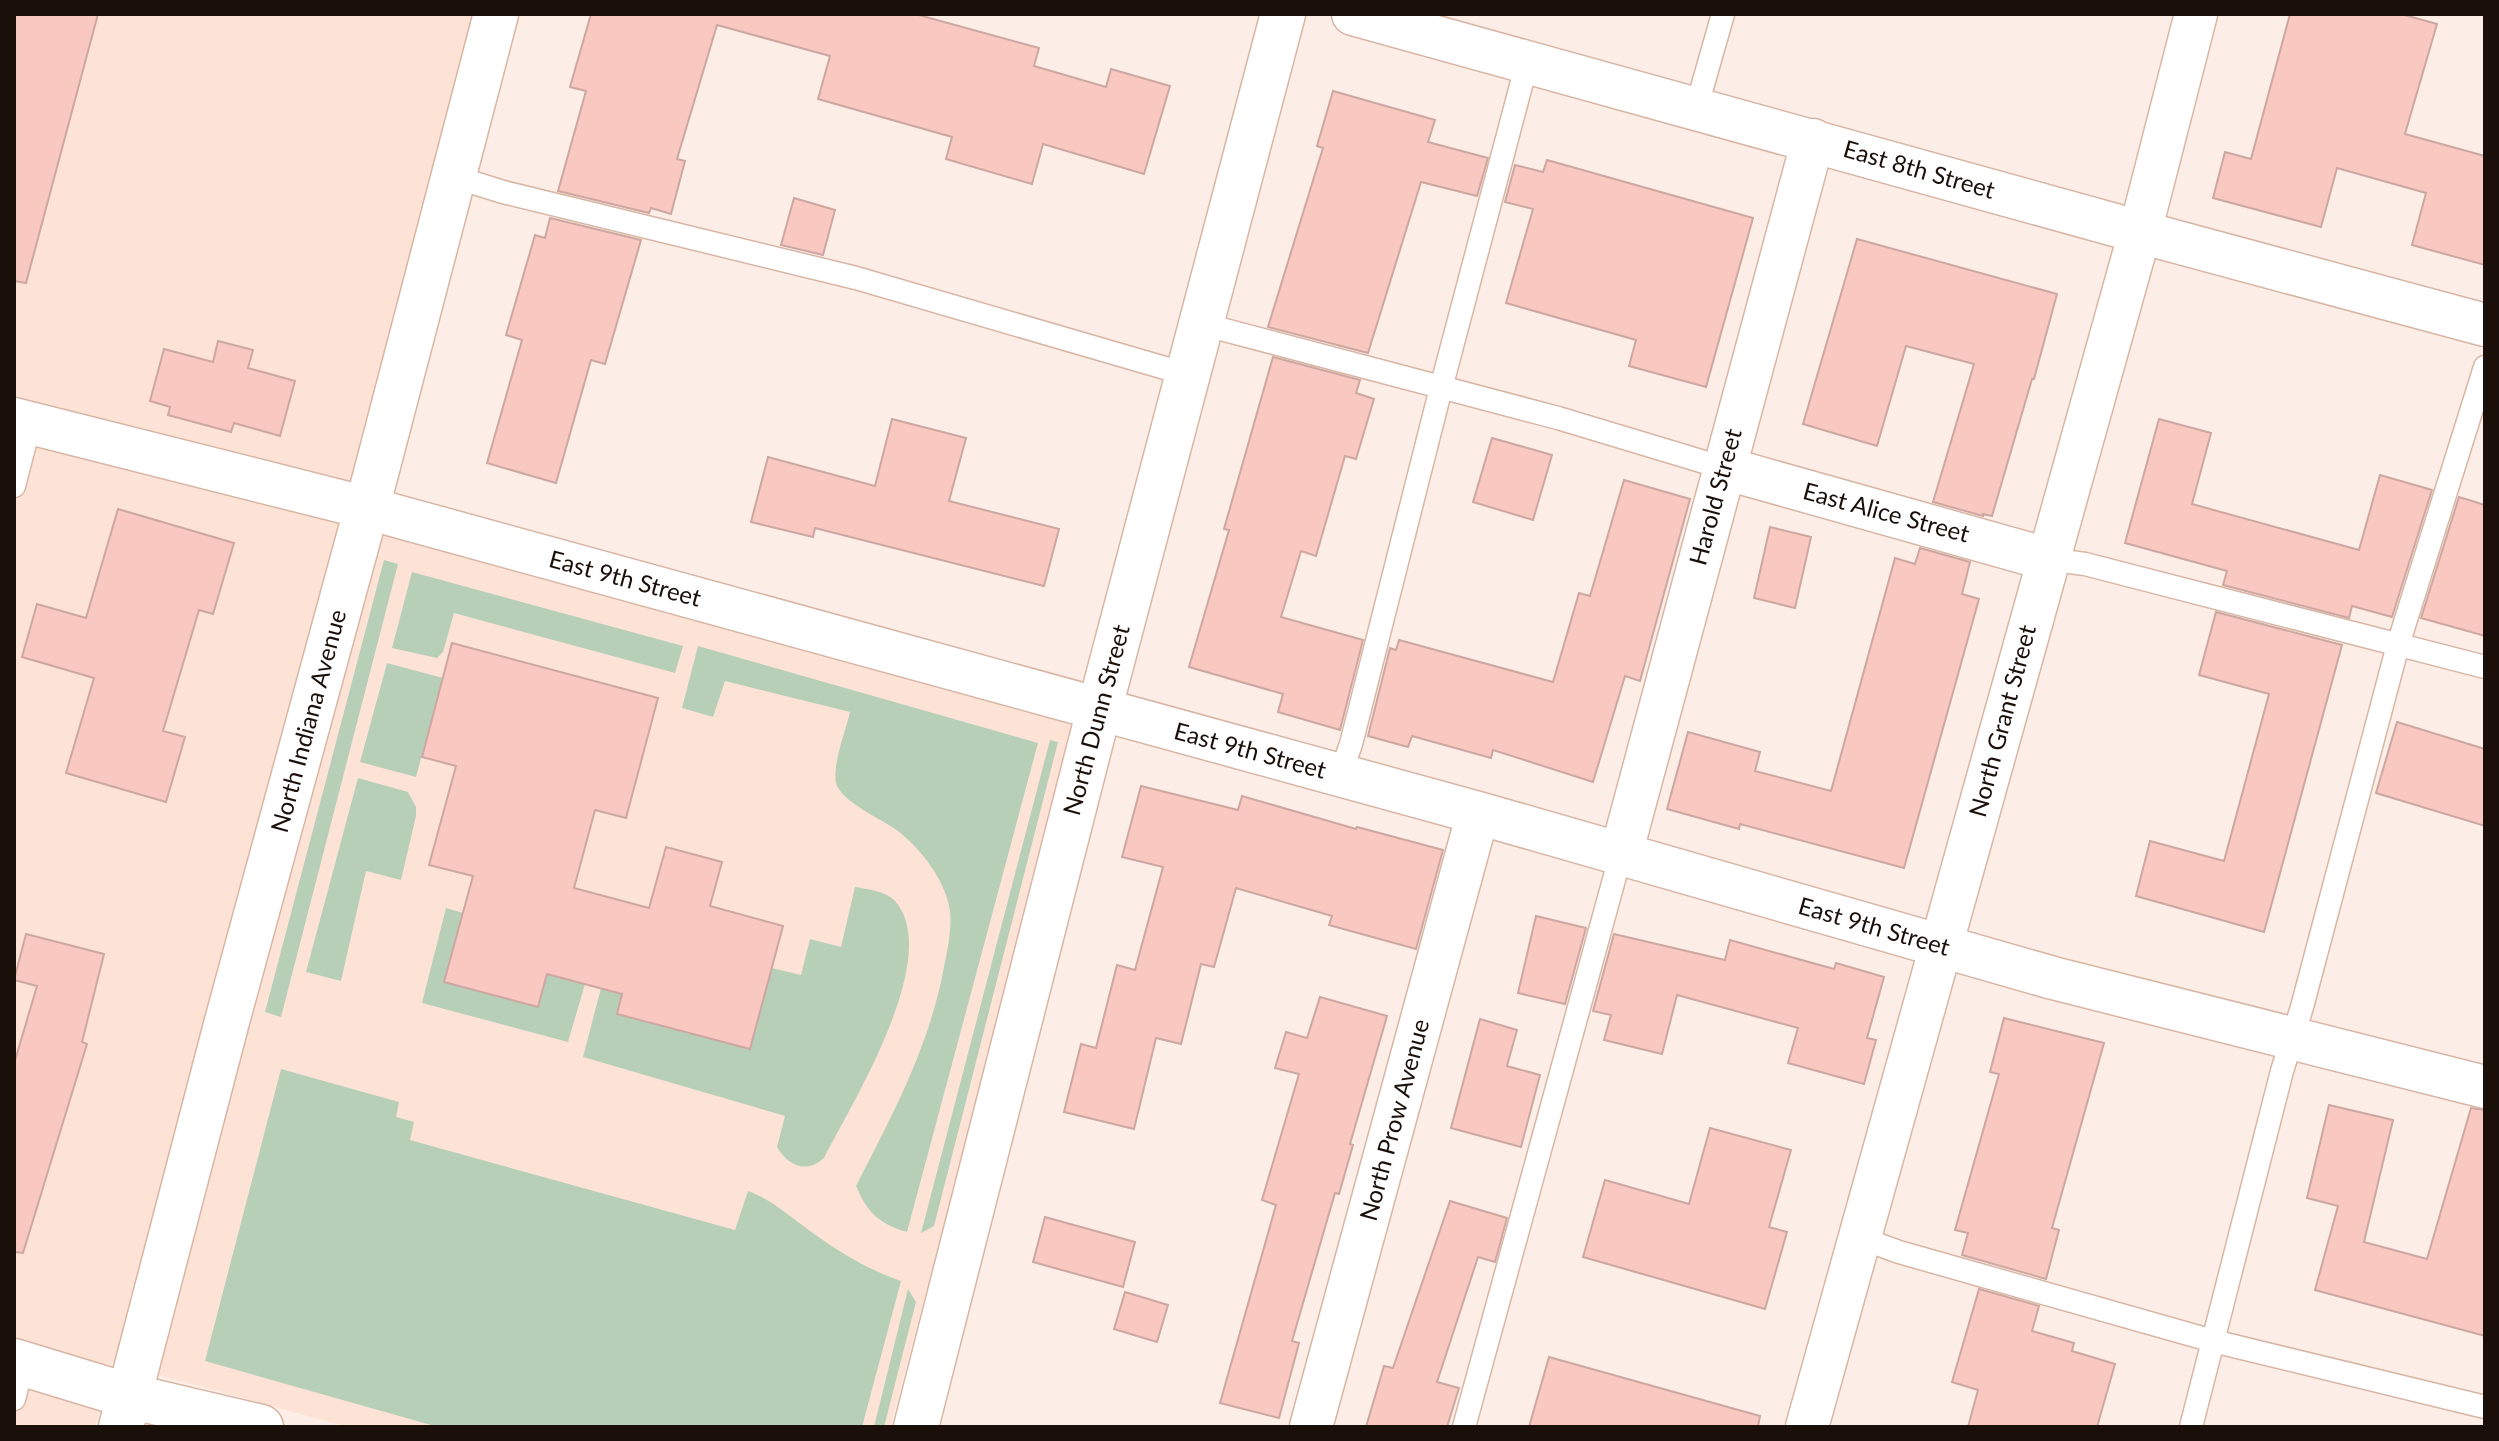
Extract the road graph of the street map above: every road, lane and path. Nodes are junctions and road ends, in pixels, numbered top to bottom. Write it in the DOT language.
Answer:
graph roads {
  1 [pos="496,14"];
  2 [pos="1283,14"];
  3 [pos="1353,14"];
  4 [pos="1723,14"];
  5 [pos="2196,14"];
  6 [pos="1527,63"];
  7 [pos="1696,109"];
  8 [pos="1813,140"];
  9 [pos="452,176"];
  10 [pos="2140,232"];
  11 [pos="1202,324"];
  12 [pos="2485,325"];
  13 [pos="2485,367"];
  14 [pos="1189,375"];
  15 [pos="1441,388"];
  16 [pos="22,422"];
  17 [pos="1724,468"];
  18 [pos="14,486"];
  19 [pos="367,508"];
  20 [pos="2047,559"];
  21 [pos="2398,645"];
  22 [pos="2485,667"];
  23 [pos="1100,710"];
  24 [pos="1340,775"];
  25 [pos="1478,813"];
  26 [pos="1621,854"];
  27 [pos="1941,947"];
  28 [pos="2293,1039"];
  29 [pos="2485,1087"];
  30 [pos="1858,1237"];
  31 [pos="2213,1341"];
  32 [pos="17,1375"];
  33 [pos="2485,1407"];
  34 [pos="125,1411"];
  35 [pos="261,1427"];
  36 [pos="916,1427"];
  37 [pos="1311,1427"];
  38 [pos="1464,1427"];
  39 [pos="1807,1427"];
  40 [pos="2191,1427"];
  1 -- 9 [label="street, North Indiana Avenue"];
  2 -- 11 [label="street, North Dunn Street"];
  3 -- 6 [label="street, East 8th Street"];
  4 -- 7 [label="lane"];
  5 -- 10 [label="street, North Grant Street"];
  6 -- 7 [label="street, East 8th Street"];
  6 -- 15 [label="lane"];
  7 -- 8 [label="street, East 8th Street"];
  8 -- 10 [label="street, East 8th Street"];
  8 -- 17 [label="street, Harold Street"];
  9 -- 14 [label="lane"];
  9 -- 19 [label="street, North Indiana Avenue"];
  10 -- 12 [label="street, East 8th Street"];
  10 -- 20 [label="street, North Grant Street"];
  11 -- 14 [label="street, North Dunn Street"];
  11 -- 15 [label="lane"];
  13 -- 21 [label="lane"];
  14 -- 23 [label="street, North Dunn Street"];
  15 -- 17 [label="lane"];
  15 -- 24 [label="lane"];
  16 -- 18 [label="lane"];
  16 -- 19 [label="street, East 9th Street"];
  17 -- 20 [label="street, East Alice Street"];
  17 -- 26 [label="street, Harold Street"];
  19 -- 23 [label="street, East 9th Street"];
  19 -- 34 [label="street, North Indiana Avenue"];
  20 -- 21 [label="lane"];
  20 -- 27 [label="street, North Grant Street"];
  21 -- 22 [label="lane"];
  21 -- 28 [label="lane"];
  23 -- 24 [label="street, East 9th Street"];
  23 -- 36 [label="street, North Dunn Street"];
  24 -- 25 [label="street, East 9th Street"];
  25 -- 26 [label="street, East 9th Street"];
  25 -- 37 [label="street, North Prow Avenue"];
  26 -- 27 [label="street, East 9th Street"];
  26 -- 38 [label="lane"];
  27 -- 28 [label="street, East 9th Street"];
  27 -- 30 [label="street, North Grant Street"];
  28 -- 29 [label="street, East 9th Street"];
  28 -- 31 [label="lane"];
  30 -- 31 [label="lane"];
  30 -- 39 [label="street, North Grant Street"];
  31 -- 33 [label="lane"];
  31 -- 40 [label="lane"];
  32 -- 34 [label="street"];
  34 -- 35 [label="street"];
}
